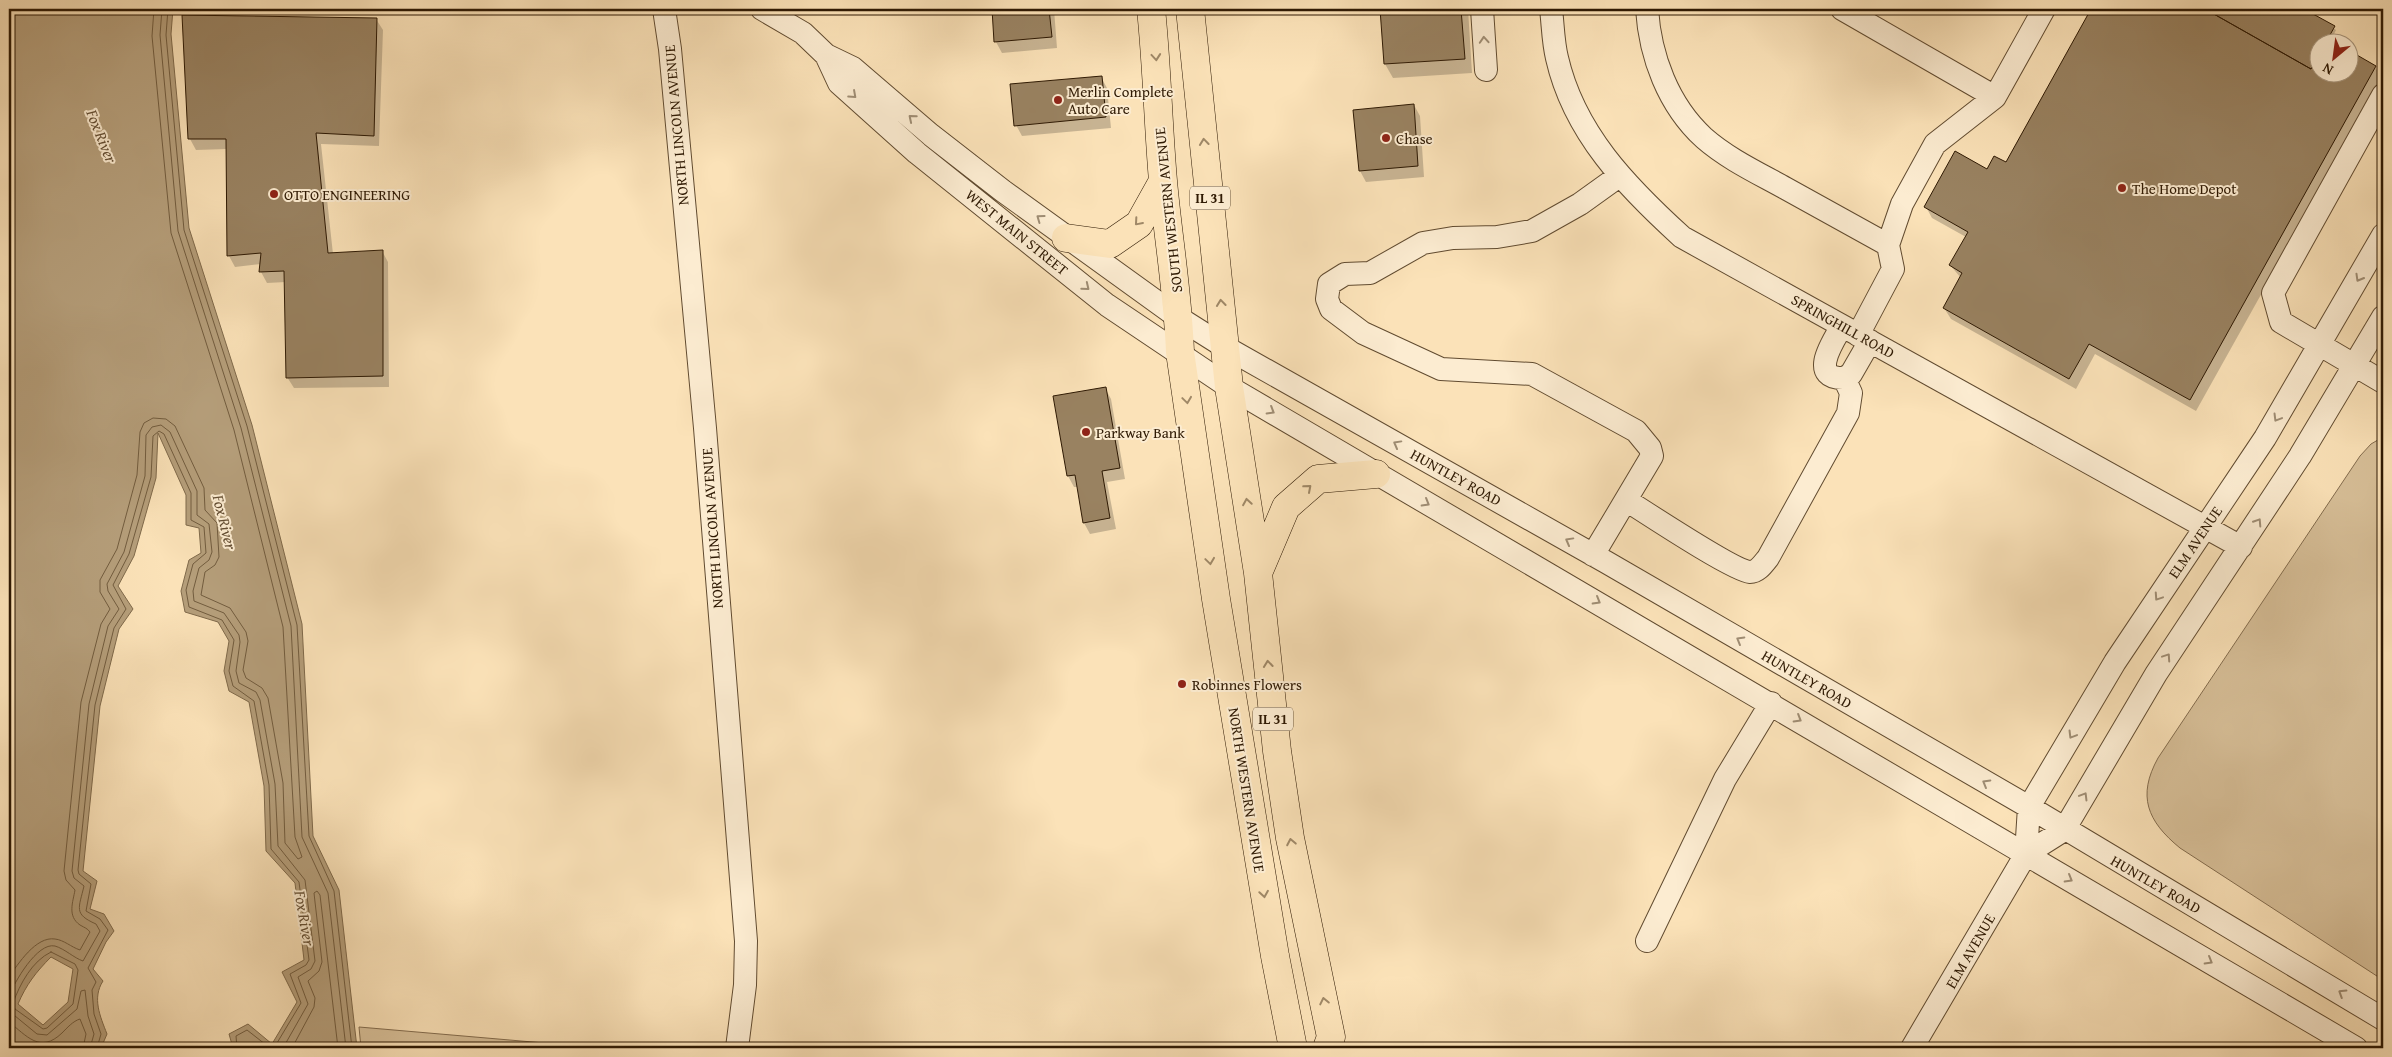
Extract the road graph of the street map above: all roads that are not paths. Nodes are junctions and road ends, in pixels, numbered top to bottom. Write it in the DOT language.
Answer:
graph roads {
  1 [pos="664,9"];
  2 [pos="762,9"];
  3 [pos="1151,9"];
  4 [pos="1190,9"];
  5 [pos="1482,9"];
  6 [pos="1551,9"];
  7 [pos="1647,9"];
  8 [pos="1842,9"];
  9 [pos="2044,9"];
  10 [pos="826,55"];
  11 [pos="1486,70"];
  12 [pos="2383,95"];
  13 [pos="1996,96"];
  14 [pos="1619,176"];
  15 [pos="1163,181"];
  16 [pos="2383,235"];
  17 [pos="1066,238"];
  18 [pos="1888,245"];
  19 [pos="2383,317"];
  20 [pos="1179,318"];
  21 [pos="1856,334"];
  22 [pos="2320,346"];
  23 [pos="1225,347"];
  24 [pos="1180,352"];
  25 [pos="2355,366"];
  26 [pos="1844,378"];
  27 [pos="2383,382"];
  28 [pos="1229,386"];
  29 [pos="1376,474"];
  30 [pos="1626,500"];
  31 [pos="2206,527"];
  32 [pos="2242,547"];
  33 [pos="1593,555"];
  34 [pos="1258,574"];
  35 [pos="1771,703"];
  36 [pos="2029,808"];
  37 [pos="2064,830"];
  38 [pos="2026,854"];
  39 [pos="1647,941"];
  40 [pos="2383,1019"];
  41 [pos="737,1048"];
  42 [pos="1293,1048"];
  43 [pos="1327,1048"];
  44 [pos="1912,1048"];
  45 [pos="2356,1048"];
  1 -- 41 [label="street, NORTH LINCOLN AVENUE"];
  2 -- 10 [label="street, WEST MAIN STREET"];
  3 -- 15 [label="main road, SOUTH WESTERN AVENUE, one-way"];
  23 -- 4 [label="main road, IL 31, one-way"];
  11 -- 5 [label="street, one-way"];
  6 -- 14 [label="street, SPRINGHILL ROAD"];
  7 -- 18 [label="street"];
  8 -- 13 [label="street"];
  9 -- 13 [label="street"];
  17 -- 10 [label="street, WEST MAIN STREET, one-way"];
  10 -- 24 [label="street, WEST MAIN STREET, one-way"];
  12 -- 22 [label="street"];
  13 -- 18 [label="street"];
  14 -- 21 [label="street, SPRINGHILL ROAD"];
  14 -- 30 [label="street"];
  15 -- 17 [label="main road, one-way"];
  15 -- 20 [label="main road, SOUTH WESTERN AVENUE"];
  16 -- 22 [label="street, ELM AVENUE, one-way"];
  17 -- 20 [label="street, WEST MAIN STREET"];
  18 -- 21 [label="street"];
  19 -- 25 [label="street, ELM AVENUE"];
  20 -- 23 [label="street, WEST MAIN STREET"];
  20 -- 24 [label="main road, SOUTH WESTERN AVENUE"];
  21 -- 26 [label="street"];
  21 -- 26 [label="street"];
  21 -- 31 [label="street, SPRINGHILL ROAD"];
  22 -- 25 [label="street"];
  22 -- 31 [label="street, ELM AVENUE, one-way"];
  23 -- 28 [label="main road, IL 31"];
  33 -- 23 [label="street, HUNTLEY ROAD, one-way"];
  24 -- 28 [label="street, WEST MAIN STREET"];
  24 -- 42 [label="main road, NORTH WESTERN AVENUE, one-way"];
  25 -- 27 [label="street"];
  32 -- 25 [label="street, ELM AVENUE, one-way"];
  26 -- 30 [label="street"];
  28 -- 29 [label="street, one-way"];
  34 -- 28 [label="main road, IL 31, one-way"];
  34 -- 29 [label="main road, one-way"];
  29 -- 35 [label="street, one-way"];
  30 -- 33 [label="street"];
  31 -- 32 [label="street, SPRINGHILL ROAD"];
  31 -- 36 [label="street, ELM AVENUE, one-way"];
  37 -- 32 [label="street, ELM AVENUE, one-way"];
  36 -- 33 [label="street, HUNTLEY ROAD, one-way"];
  43 -- 34 [label="main road, IL 31, one-way"];
  35 -- 38 [label="street, one-way"];
  35 -- 39 [label="street"];
  36 -- 37 [label="street, HUNTLEY ROAD"];
  36 -- 38 [label="street, ELM AVENUE"];
  37 -- 38 [label="street, ELM AVENUE"];
  40 -- 37 [label="street, HUNTLEY ROAD, one-way"];
  38 -- 44 [label="street, ELM AVENUE"];
  38 -- 45 [label="street, one-way"];
}
